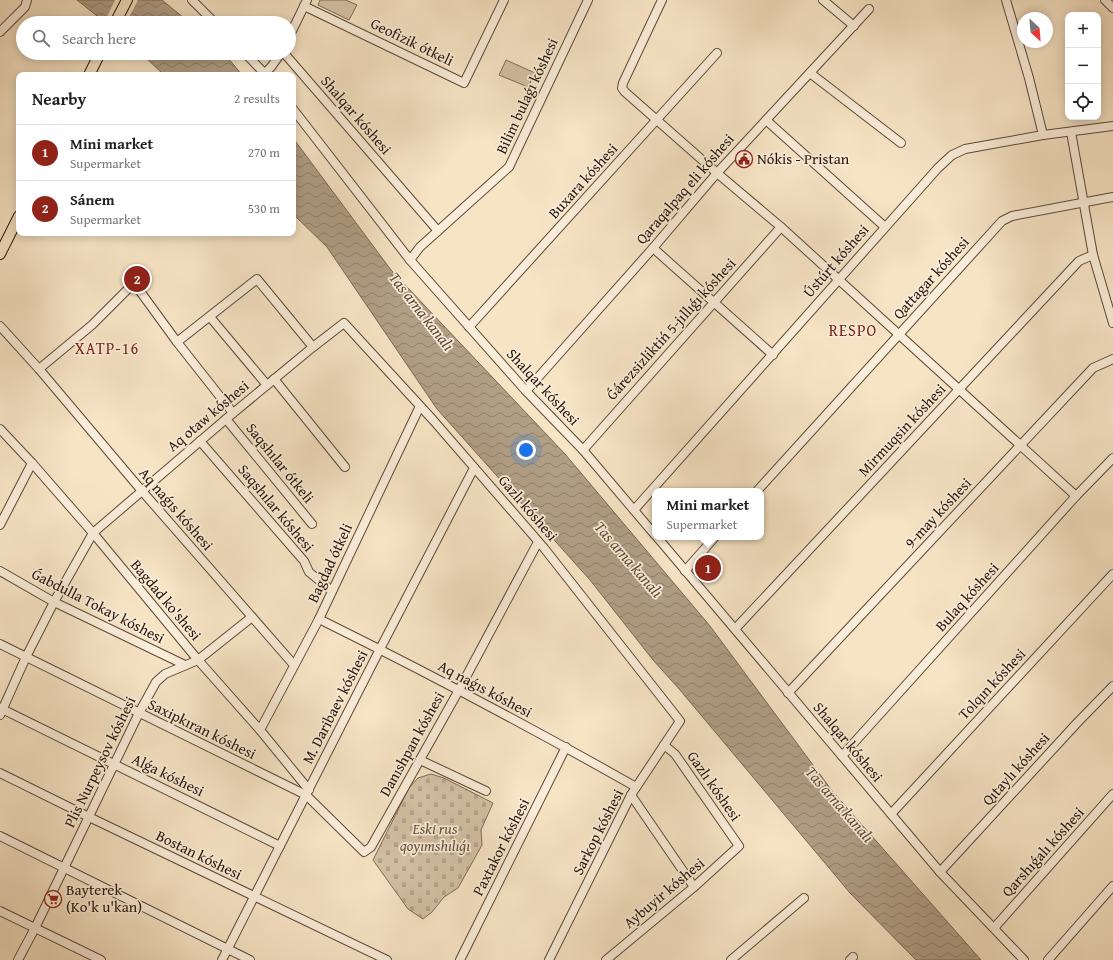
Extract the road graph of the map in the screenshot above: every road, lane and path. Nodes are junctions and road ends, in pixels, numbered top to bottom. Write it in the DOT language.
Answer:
graph roads {
  1 [pos="27,0"];
  2 [pos="127,0"];
  3 [pos="192,0"];
  4 [pos="504,0"];
  5 [pos="588,0"];
  6 [pos="662,0"];
  7 [pos="823,0"];
  8 [pos="1006,0"];
  9 [pos="1105,0"];
  10 [pos="306,3"];
  11 [pos="1113,8"];
  12 [pos="869,9"];
  13 [pos="119,16"];
  14 [pos="208,16"];
  15 [pos="296,23"];
  16 [pos="854,26"];
  17 [pos="0,32"];
  18 [pos="717,53"];
  19 [pos="96,60"];
  20 [pos="252,60"];
  21 [pos="276,60"];
  22 [pos="290,60"];
  23 [pos="90,72"];
  24 [pos="264,72"];
  25 [pos="268,72"];
  26 [pos="810,72"];
  27 [pos="296,113"];
  28 [pos="657,120"];
  29 [pos="766,120"];
  30 [pos="1113,126"];
  31 [pos="1071,132"];
  32 [pos="1043,135"];
  33 [pos="901,143"];
  34 [pos="717,173"];
  35 [pos="1113,197"];
  36 [pos="1084,202"];
  37 [pos="16,222"];
  38 [pos="781,227"];
  39 [pos="885,228"];
  40 [pos="438,231"];
  41 [pos="653,248"];
  42 [pos="0,254"];
  43 [pos="1093,255"];
  44 [pos="410,260"];
  45 [pos="838,279"];
  46 [pos="713,302"];
  47 [pos="210,317"];
  48 [pos="344,323"];
  49 [pos="1113,323"];
  50 [pos="0,326"];
  51 [pos="469,327"];
  52 [pos="898,335"];
  53 [pos="177,342"];
  54 [pos="313,346"];
  55 [pos="773,355"];
  56 [pos="1113,359"];
  57 [pos="39,369"];
  58 [pos="270,382"];
  59 [pos="960,389"];
  60 [pos="526,391"];
  61 [pos="420,406"];
  62 [pos="233,413"];
  63 [pos="226,419"];
  64 [pos="0,429"];
  65 [pos="200,441"];
  66 [pos="1020,445"];
  67 [pos="583,450"];
  68 [pos="1113,458"];
  69 [pos="32,463"];
  70 [pos="345,467"];
  71 [pos="474,468"];
  72 [pos="654,488"];
  73 [pos="760,488"];
  74 [pos="652,490"];
  75 [pos="142,491"];
  76 [pos="1076,496"];
  77 [pos="634,510"];
  78 [pos="312,524"];
  79 [pos="0,525"];
  80 [pos="652,531"];
  81 [pos="93,533"];
  82 [pos="659,540"];
  83 [pos="712,540"];
  84 [pos="538,542"];
  85 [pos="0,571"];
  86 [pos="685,571"];
  87 [pos="1113,574"];
  88 [pos="332,592"];
  89 [pos="54,602"];
  90 [pos="252,617"];
  91 [pos="319,619"];
  92 [pos="735,629"];
  93 [pos="0,644"];
  94 [pos="380,649"];
  95 [pos="26,657"];
  96 [pos="198,660"];
  97 [pos="185,665"];
  98 [pos="294,665"];
  99 [pos="1113,686"];
  100 [pos="458,690"];
  101 [pos="788,693"];
  102 [pos="1,711"];
  103 [pos="139,713"];
  104 [pos="680,720"];
  105 [pos="260,730"];
  106 [pos="664,744"];
  107 [pos="566,748"];
  108 [pos="842,756"];
  109 [pos="420,760"];
  110 [pos="114,764"];
  111 [pos="0,773"];
  112 [pos="636,787"];
  113 [pos="486,791"];
  114 [pos="307,793"];
  115 [pos="1113,794"];
  116 [pos="631,796"];
  117 [pos="891,814"];
  118 [pos="89,817"];
  119 [pos="0,836"];
  120 [pos="280,846"];
  121 [pos="739,846"];
  122 [pos="64,868"];
  123 [pos="940,872"];
  124 [pos="694,886"];
  125 [pos="1113,886"];
  126 [pos="254,897"];
  127 [pos="804,898"];
  128 [pos="0,911"];
  129 [pos="36,928"];
  130 [pos="994,928"];
  131 [pos="227,949"];
  132 [pos="86,957"];
  133 [pos="18,960"];
  134 [pos="101,960"];
  135 [pos="222,960"];
  136 [pos="250,960"];
  137 [pos="387,960"];
  138 [pos="460,960"];
  139 [pos="549,960"];
  140 [pos="606,960"];
  141 [pos="731,960"];
  142 [pos="1024,960"];
  143 [pos="1048,960"];
  1 -- 17 [label="street"];
  2 -- 13 [label="main road"];
  3 -- 14 [label="street"];
  4 -- 10 [label="street, Geofizik ótkeli"];
  5 -- 40 [label="street, Bilim bulaǵı kóshesi"];
  6 -- 28 [label="street"];
  7 -- 16 [label="street"];
  8 -- 32 [label="street"];
  9 -- 11 [label="street"];
  10 -- 15 [label="street"];
  12 -- 16 [label="street, Qaraqalpaq eli kóshesi"];
  16 -- 26 [label="street, Qaraqalpaq eli kóshesi"];
  18 -- 28 [label="street, Buxara kóshesi"];
  19 -- 23 [label="main road"];
  20 -- 24 [label="street"];
  21 -- 25 [label="street"];
  22 -- 40 [label="street, Shalqar kóshesi"];
  26 -- 29 [label="street, Qaraqalpaq eli kóshesi"];
  26 -- 33 [label="street"];
  27 -- 44 [label="street, Shalqar kóshesi"];
  28 -- 34 [label="street"];
  28 -- 51 [label="street, Buxara kóshesi"];
  29 -- 34 [label="street, Qaraqalpaq eli kóshesi"];
  29 -- 39 [label="street"];
  30 -- 31 [label="street, Ústúrt kóshesi"];
  31 -- 32 [label="street, Ústúrt kóshesi"];
  31 -- 36 [label="street"];
  32 -- 39 [label="street, Ústúrt kóshesi"];
  34 -- 38 [label="street"];
  34 -- 41 [label="street, Qaraqalpaq eli kóshesi"];
  35 -- 36 [label="street, Qattagar kóshesi"];
  36 -- 43 [label="street"];
  36 -- 52 [label="street, Qattagar kóshesi"];
  37 -- 42 [label="main road"];
  38 -- 45 [label="street"];
  38 -- 46 [label="street, Ǵárezsizliktiń 5-jıllıǵı kóshesi"];
  39 -- 45 [label="street, Ústúrt kóshesi"];
  40 -- 44 [label="street, Bilim bulaǵı kóshesi"];
  41 -- 46 [label="street"];
  41 -- 60 [label="street, Qaraqalpaq eli kóshesi"];
  43 -- 49 [label="street"];
  43 -- 59 [label="street, Mirmuqsin kóshesi"];
  44 -- 51 [label="street, Shalqar kóshesi"];
  45 -- 52 [label="street"];
  45 -- 55 [label="street, Ústúrt kóshesi"];
  46 -- 55 [label="street"];
  46 -- 67 [label="street, Ǵárezsizliktiń 5-jıllıǵı kóshesi"];
  47 -- 53 [label="street"];
  47 -- 54 [label="street"];
  47 -- 58 [label="street"];
  48 -- 54 [label="street, Aq otaw kóshesi"];
  48 -- 61 [label="street, Gazlı kóshesi"];
  50 -- 57 [label="street, Aq naǵıs kóshesi"];
  51 -- 60 [label="street, Shalqar kóshesi"];
  52 -- 59 [label="street"];
  52 -- 73 [label="street, Qattagar kóshesi"];
  53 -- 57 [label="street"];
  53 -- 62 [label="street"];
  54 -- 58 [label="street, Aq otaw kóshesi"];
  55 -- 72 [label="street, Ústúrt kóshesi"];
  56 -- 66 [label="street, 9-may kóshesi"];
  57 -- 75 [label="street, Aq naǵıs kóshesi"];
  58 -- 62 [label="street, Aq otaw kóshesi"];
  58 -- 70 [label="street"];
  59 -- 66 [label="street"];
  59 -- 92 [label="street, Mirmuqsin kóshesi"];
  60 -- 67 [label="street, Shalqar kóshesi"];
  61 -- 71 [label="street, Gazlı kóshesi"];
  61 -- 88 [label="street, Bagdad ótkeli"];
  62 -- 63 [label="street, Aq otaw kóshesi"];
  63 -- 65 [label="street, Aq otaw kóshesi"];
  63 -- 78 [label="street, Saqshılar ótkeli"];
  64 -- 69 [label="street, Bagdad ko'shesi"];
  65 -- 75 [label="street, Aq otaw kóshesi"];
  65 -- 88 [label="street, Saqshılar kóshesi"];
  66 -- 76 [label="street"];
  66 -- 101 [label="street, 9-may kóshesi"];
  67 -- 77 [label="street, Shalqar kóshesi"];
  68 -- 76 [label="street, Bulaq kóshesi"];
  69 -- 79 [label="street"];
  69 -- 81 [label="street, Bagdad ko'shesi"];
  71 -- 84 [label="street, Gazlı kóshesi"];
  71 -- 94 [label="street, M. Daribaev kóshesi"];
  74 -- 77 [label="street, Ústúrt kóshesi"];
  75 -- 81 [label="street, Aq otaw kóshesi"];
  75 -- 90 [label="street, Aq naǵıs kóshesi"];
  76 -- 108 [label="street, Bulaq kóshesi"];
  77 -- 80 [label="street, Shalqar kóshesi"];
  81 -- 89 [label="street, Aq otaw kóshesi"];
  81 -- 96 [label="street, Bagdad ko'shesi"];
  82 -- 86 [label="street, Shalqar kóshesi"];
  83 -- 86 [label="street"];
  84 -- 100 [label="street, Danıshpan kóshesi"];
  84 -- 104 [label="street, Gazlı kóshesi"];
  85 -- 89 [label="street, Ǵabdulla Tokay kóshesi"];
  86 -- 92 [label="street, Shalqar kóshesi"];
  87 -- 117 [label="street, Tolqın kóshesi"];
  88 -- 91 [label="street, Bagdad ótkeli"];
  89 -- 95 [label="street, Aq otaw kóshesi"];
  89 -- 97 [label="street, Ǵabdulla Tokay kóshesi"];
  90 -- 96 [label="street, Plis Nurpeysov kóshesi"];
  90 -- 98 [label="street, Aq naǵıs kóshesi"];
  91 -- 94 [label="street, Aq naǵıs kóshesi"];
  91 -- 98 [label="street, Bagdad ótkeli"];
  92 -- 101 [label="street, Shalqar kóshesi"];
  93 -- 95 [label="street, Saxipkıran kóshesi"];
  94 -- 100 [label="street, Aq naǵıs kóshesi"];
  94 -- 114 [label="street, M. Daribaev kóshesi"];
  95 -- 102 [label="street, Aq otaw kóshesi"];
  95 -- 103 [label="street, Saxipkıran kóshesi"];
  96 -- 97 [label="street, Plis Nurpeysov kóshesi"];
  96 -- 105 [label="street, Bagdad ko'shesi"];
  97 -- 103 [label="street, Plis Nurpeysov kóshesi"];
  98 -- 105 [label="street, Bagdad ótkeli"];
  99 -- 123 [label="street, Qıtaylı kóshesi"];
  100 -- 107 [label="street, Aq naǵıs kóshesi"];
  100 -- 109 [label="street, Danıshpan kóshesi"];
  101 -- 108 [label="street, Shalqar kóshesi"];
  102 -- 110 [label="street, Alǵa kóshesi"];
  103 -- 110 [label="street, Plis Nurpeysov kóshesi"];
  103 -- 114 [label="street, Saxipkıran kóshesi"];
  104 -- 106 [label="street, Sarkop kóshesi"];
  105 -- 114 [label="street, Bagdad ko'shesi"];
  106 -- 112 [label="street, Sarkop kóshesi"];
  106 -- 121 [label="street, Gazlı kóshesi"];
  107 -- 112 [label="street, Aq naǵıs kóshesi"];
  107 -- 138 [label="street, Paxtakor kóshesi"];
  108 -- 117 [label="street, Shalqar kóshesi"];
  109 -- 113 [label="street"];
  109 -- 114 [label="street, Danıshpan kóshesi"];
  110 -- 118 [label="street, Plis Nurpeysov kóshesi"];
  110 -- 120 [label="street, Alǵa kóshesi"];
  111 -- 118 [label="street, Bostan kóshesi"];
  112 -- 116 [label="street, Sarkop kóshesi"];
  114 -- 120 [label="street, M. Daribaev kóshesi"];
  115 -- 130 [label="street, Qarshıǵalı kóshesi"];
  116 -- 124 [label="street"];
  116 -- 139 [label="street, Sarkop kóshesi"];
  117 -- 123 [label="street, Shalqar kóshesi"];
  118 -- 122 [label="street, Plis Nurpeysov kóshesi"];
  118 -- 126 [label="street, Bostan kóshesi"];
  119 -- 122 [label="street"];
  120 -- 126 [label="street, M. Daribaev kóshesi"];
  121 -- 124 [label="street, Aybuyir kóshesi"];
  122 -- 129 [label="street, Plis Nurpeysov kóshesi"];
  122 -- 131 [label="street"];
  123 -- 130 [label="street, Shalqar kóshesi"];
  124 -- 140 [label="street, Aybuyir kóshesi"];
  125 -- 143 [label="street"];
  126 -- 131 [label="street, M. Daribaev kóshesi"];
  126 -- 137 [label="street, Bostan kóshesi"];
  127 -- 141 [label="street"];
  128 -- 129 [label="street"];
  129 -- 132 [label="street"];
  129 -- 133 [label="street, Plis Nurpeysov kóshesi"];
  130 -- 142 [label="street, Shalqar kóshesi"];
  131 -- 135 [label="street, M. Daribaev kóshesi"];
  131 -- 136 [label="street"];
  132 -- 134 [label="street"];
}
